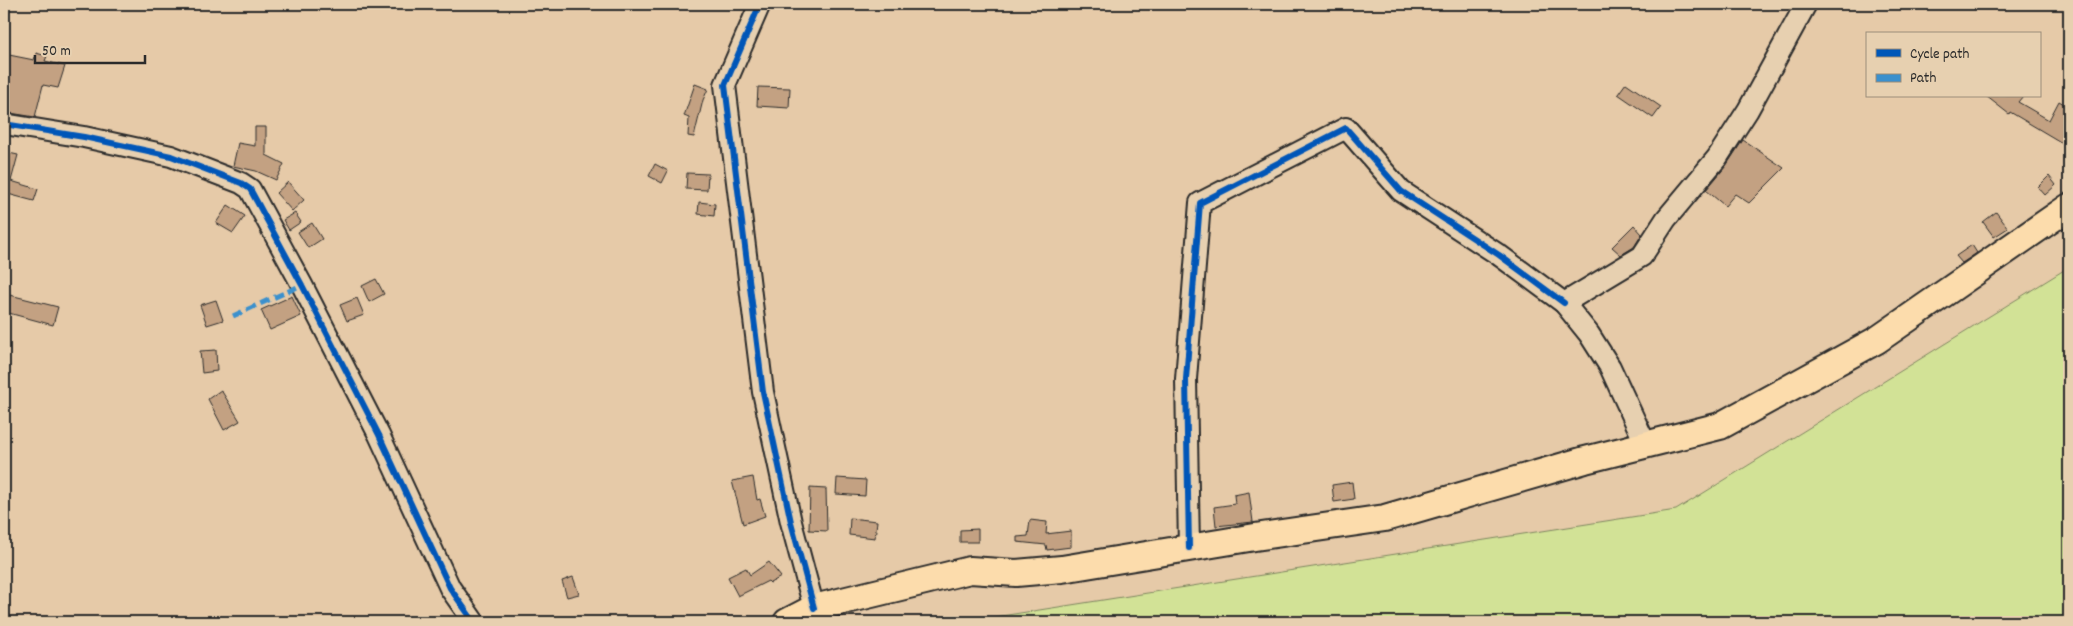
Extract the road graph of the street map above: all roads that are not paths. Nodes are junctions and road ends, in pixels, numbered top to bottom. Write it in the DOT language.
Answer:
graph roads {
  1 [pos="760,4"];
  2 [pos="1806,4"];
  3 [pos="4,124"];
  4 [pos="2069,207"];
  5 [pos="1564,304"];
  6 [pos="1646,444"];
  7 [pos="1189,548"];
  8 [pos="814,608"];
  9 [pos="474,622"];
  10 [pos="787,622"];
  1 -- 8 [label="street"];
  2 -- 5 [label="street"];
  3 -- 9 [label="street"];
  4 -- 6 [label="main road"];
  5 -- 6 [label="street"];
  5 -- 7 [label="street"];
  6 -- 7 [label="main road"];
  7 -- 8 [label="main road"];
  8 -- 10 [label="main road"];
}
